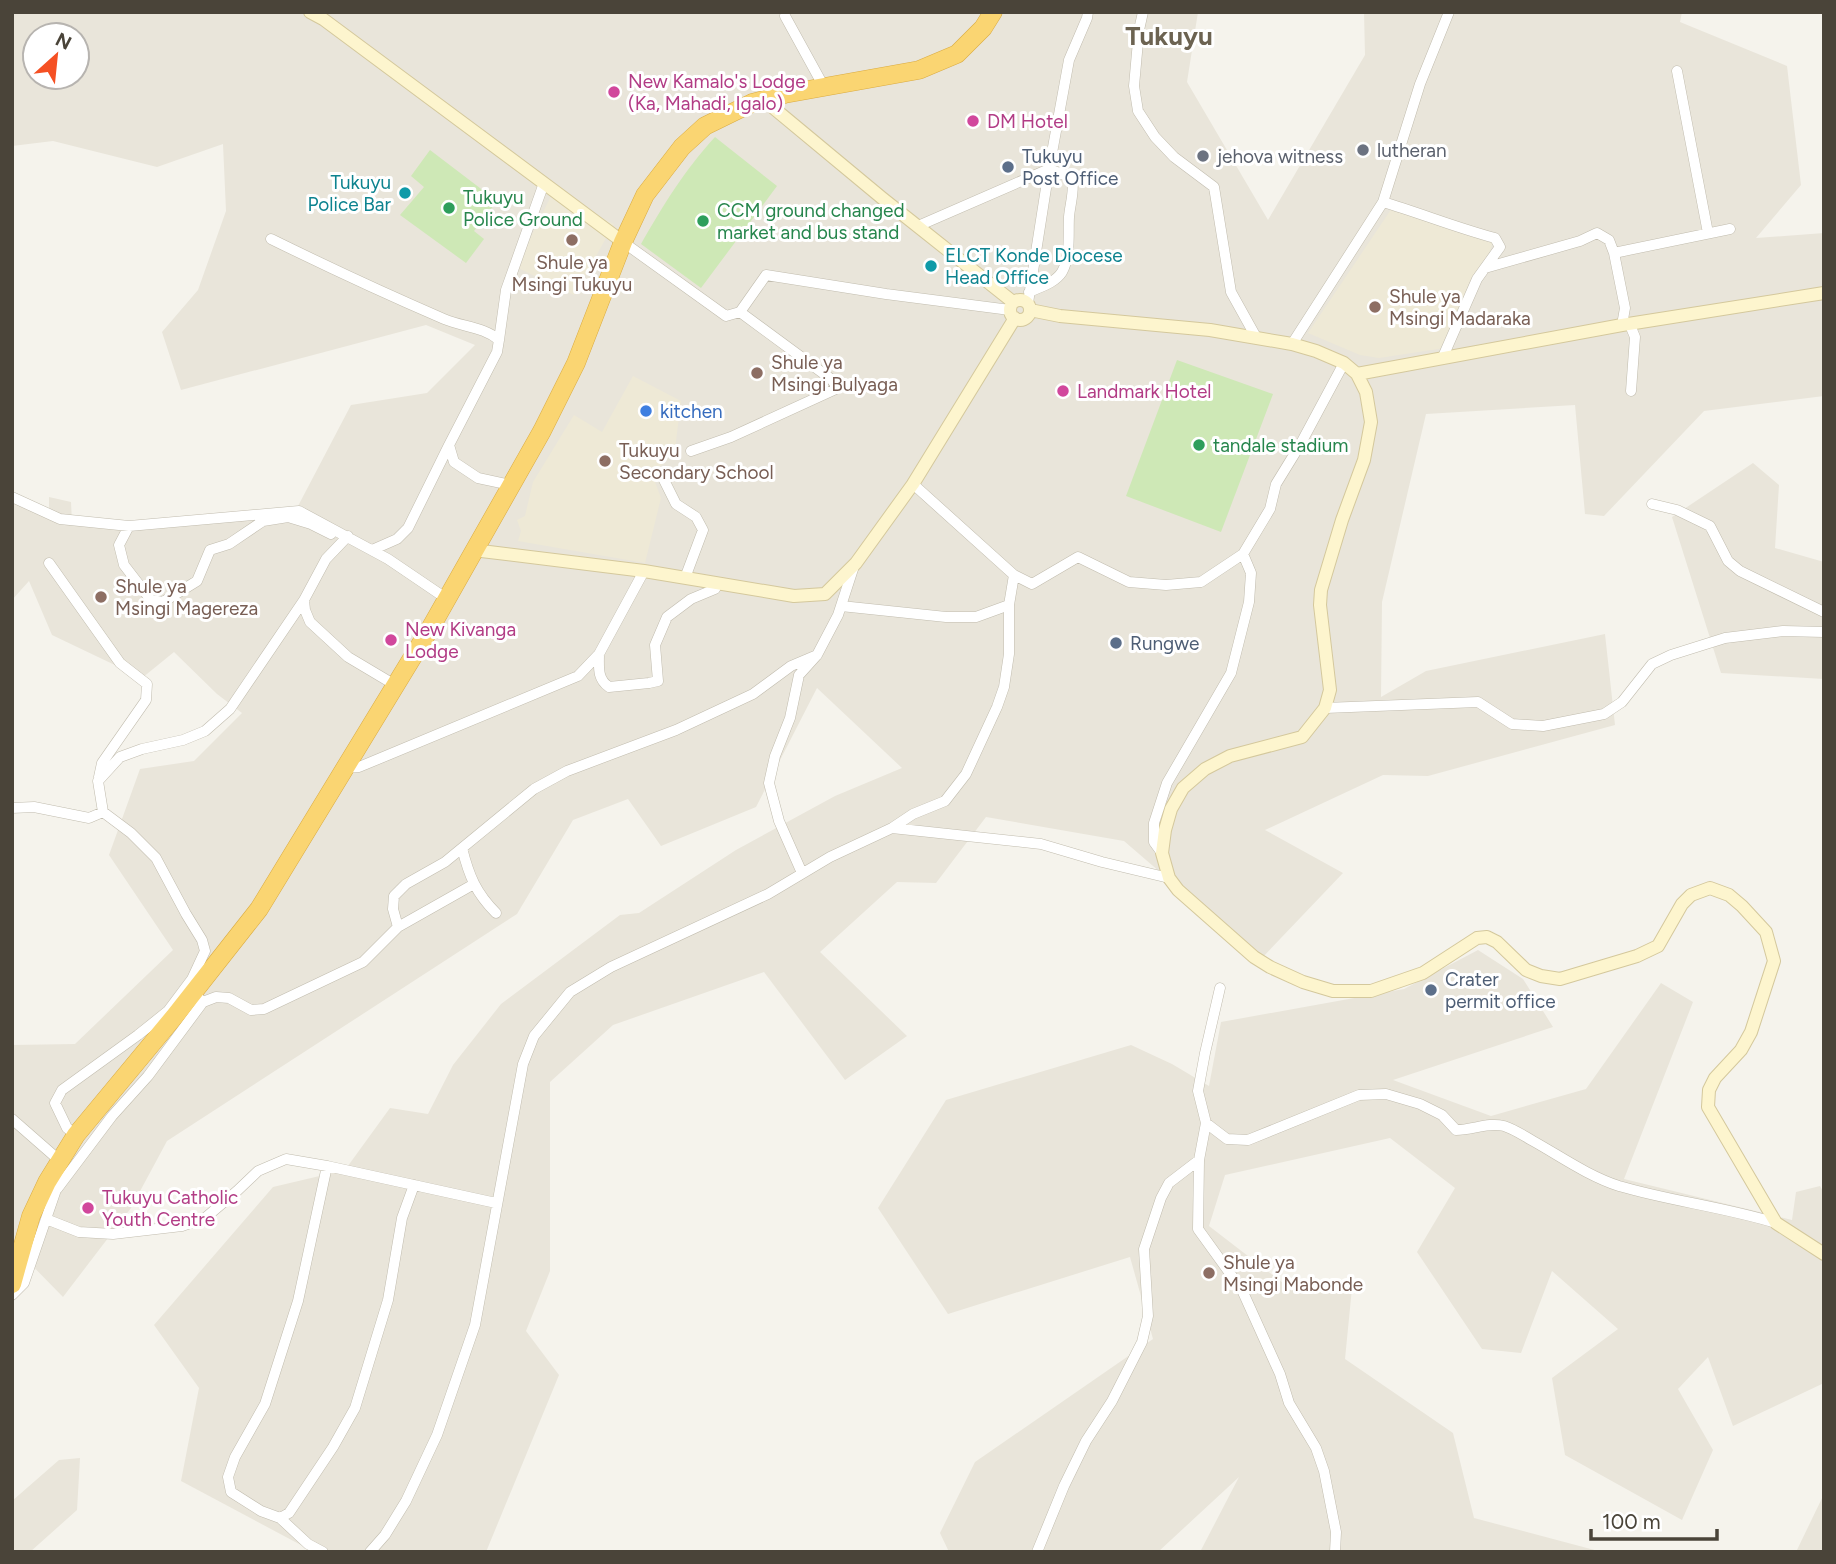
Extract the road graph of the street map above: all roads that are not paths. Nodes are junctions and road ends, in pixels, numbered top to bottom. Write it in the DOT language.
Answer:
graph roads {
  1 [pos="310,12"];
  2 [pos="993,12"];
  3 [pos="1088,12"];
  4 [pos="1143,12"];
  5 [pos="1449,12"];
  6 [pos="324,16"];
  7 [pos="785,16"];
  8 [pos="1677,71"];
  9 [pos="824,87"];
  10 [pos="764,100"];
  11 [pos="1049,169"];
  12 [pos="544,183"];
  13 [pos="1383,202"];
  14 [pos="918,226"];
  15 [pos="1730,229"];
  16 [pos="1708,233"];
  17 [pos="271,239"];
  18 [pos="623,242"];
  19 [pos="1614,253"];
  20 [pos="1485,269"];
  21 [pos="1824,293"];
  22 [pos="1029,302"];
  23 [pos="1012,310"];
  24 [pos="740,312"];
  25 [pos="1626,325"];
  26 [pos="1256,337"];
  27 [pos="499,340"];
  28 [pos="1292,344"];
  29 [pos="1442,359"];
  30 [pos="1343,363"];
  31 [pos="1357,374"];
  32 [pos="1631,391"];
  33 [pos="449,445"];
  34 [pos="691,451"];
  35 [pos="663,478"];
  36 [pos="913,484"];
  37 [pos="511,485"];
  38 [pos="12,497"];
  39 [pos="1652,504"];
  40 [pos="129,526"];
  41 [pos="348,536"];
  42 [pos="372,550"];
  43 [pos="473,550"];
  44 [pos="1243,554"];
  45 [pos="49,563"];
  46 [pos="856,563"];
  47 [pos="644,571"];
  48 [pos="1014,575"];
  49 [pos="685,578"];
  50 [pos="718,583"];
  51 [pos="447,599"];
  52 [pos="304,600"];
  53 [pos="1009,605"];
  54 [pos="841,606"];
  55 [pos="1824,612"];
  56 [pos="1824,632"];
  57 [pos="599,654"];
  58 [pos="817,655"];
  59 [pos="395,685"];
  60 [pos="1325,708"];
  61 [pos="344,768"];
  62 [pos="98,781"];
  63 [pos="12,808"];
  64 [pos="103,812"];
  65 [pos="892,828"];
  66 [pos="462,848"];
  67 [pos="1162,853"];
  68 [pos="802,873"];
  69 [pos="1169,878"];
  70 [pos="474,884"];
  71 [pos="496,913"];
  72 [pos="398,928"];
  73 [pos="1220,989"];
  74 [pos="198,998"];
  75 [pos="171,1014"];
  76 [pos="111,1106"];
  77 [pos="12,1119"];
  78 [pos="1206,1123"];
  79 [pos="76,1135"];
  80 [pos="1199,1160"];
  81 [pos="60,1161"];
  82 [pos="327,1166"];
  83 [pos="414,1185"];
  84 [pos="57,1189"];
  85 [pos="496,1203"];
  86 [pos="46,1219"];
  87 [pos="1776,1223"];
  88 [pos="1824,1254"];
  89 [pos="12,1284"];
  90 [pos="12,1295"];
  91 [pos="280,1518"];
  92 [pos="323,1552"];
  93 [pos="370,1552"];
  94 [pos="1037,1552"];
  95 [pos="1335,1552"];
  1 -- 6 [label="main road"];
  2 -- 9 [label="highway"];
  3 -- 11 [label="street"];
  4 -- 26 [label="street"];
  5 -- 13 [label="street"];
  6 -- 12 [label="main road"];
  7 -- 9 [label="street"];
  8 -- 16 [label="street"];
  9 -- 10 [label="highway"];
  10 -- 14 [label="main road"];
  10 -- 18 [label="highway"];
  11 -- 14 [label="street"];
  11 -- 22 [label="street"];
  11 -- 22 [label="street"];
  12 -- 18 [label="main road"];
  12 -- 27 [label="street"];
  13 -- 20 [label="street"];
  13 -- 28 [label="street"];
  14 -- 23 [label="main road"];
  15 -- 16 [label="street"];
  16 -- 19 [label="street"];
  17 -- 27 [label="street"];
  18 -- 24 [label="street"];
  18 -- 37 [label="highway"];
  19 -- 20 [label="street"];
  19 -- 25 [label="street"];
  20 -- 29 [label="street"];
  21 -- 25 [label="main road"];
  22 -- 23 [label="main road"];
  22 -- 23 [label="main road"];
  22 -- 26 [label="main road"];
  23 -- 24 [label="street"];
  23 -- 36 [label="main road"];
  24 -- 34 [label="street"];
  25 -- 29 [label="main road"];
  25 -- 32 [label="street"];
  26 -- 28 [label="main road"];
  27 -- 33 [label="street"];
  28 -- 30 [label="main road"];
  29 -- 31 [label="main road"];
  30 -- 31 [label="main road"];
  30 -- 44 [label="street"];
  31 -- 60 [label="main road"];
  33 -- 37 [label="street"];
  33 -- 42 [label="street"];
  35 -- 49 [label="street"];
  36 -- 46 [label="main road"];
  36 -- 48 [label="street"];
  37 -- 43 [label="highway"];
  38 -- 40 [label="street"];
  39 -- 55 [label="street"];
  40 -- 41 [label="street"];
  40 -- 41 [label="street"];
  41 -- 42 [label="street"];
  41 -- 52 [label="street"];
  42 -- 51 [label="street"];
  43 -- 47 [label="main road"];
  43 -- 51 [label="highway"];
  44 -- 48 [label="street"];
  44 -- 67 [label="street"];
  45 -- 62 [label="street"];
  46 -- 50 [label="main road"];
  46 -- 54 [label="street"];
  47 -- 49 [label="main road"];
  47 -- 57 [label="street"];
  48 -- 53 [label="street"];
  49 -- 50 [label="main road"];
  50 -- 57 [label="street"];
  51 -- 59 [label="highway"];
  52 -- 59 [label="street"];
  52 -- 62 [label="street"];
  53 -- 54 [label="street"];
  53 -- 65 [label="street"];
  54 -- 58 [label="street"];
  56 -- 60 [label="street"];
  57 -- 61 [label="street"];
  58 -- 66 [label="street"];
  58 -- 68 [label="street"];
  59 -- 61 [label="highway"];
  60 -- 67 [label="main road"];
  61 -- 74 [label="highway"];
  62 -- 64 [label="street"];
  63 -- 64 [label="street"];
  64 -- 75 [label="street"];
  65 -- 68 [label="street"];
  65 -- 69 [label="street"];
  66 -- 70 [label="street"];
  66 -- 72 [label="street"];
  67 -- 69 [label="main road"];
  68 -- 85 [label="street"];
  69 -- 87 [label="main road"];
  70 -- 71 [label="street"];
  70 -- 72 [label="street"];
  72 -- 74 [label="street"];
  73 -- 78 [label="street"];
  74 -- 75 [label="highway"];
  74 -- 76 [label="street"];
  75 -- 76 [label="highway"];
  75 -- 79 [label="street"];
  76 -- 79 [label="highway"];
  76 -- 84 [label="street"];
  77 -- 81 [label="street"];
  78 -- 80 [label="street"];
  78 -- 87 [label="street"];
  79 -- 81 [label="highway"];
  80 -- 94 [label="street"];
  80 -- 95 [label="street"];
  81 -- 84 [label="street"];
  81 -- 89 [label="highway"];
  82 -- 83 [label="street"];
  82 -- 86 [label="street"];
  82 -- 91 [label="street"];
  83 -- 85 [label="street"];
  83 -- 91 [label="street"];
  84 -- 86 [label="street"];
  85 -- 93 [label="street"];
  86 -- 90 [label="street"];
  87 -- 88 [label="main road"];
  91 -- 92 [label="street"];
}
